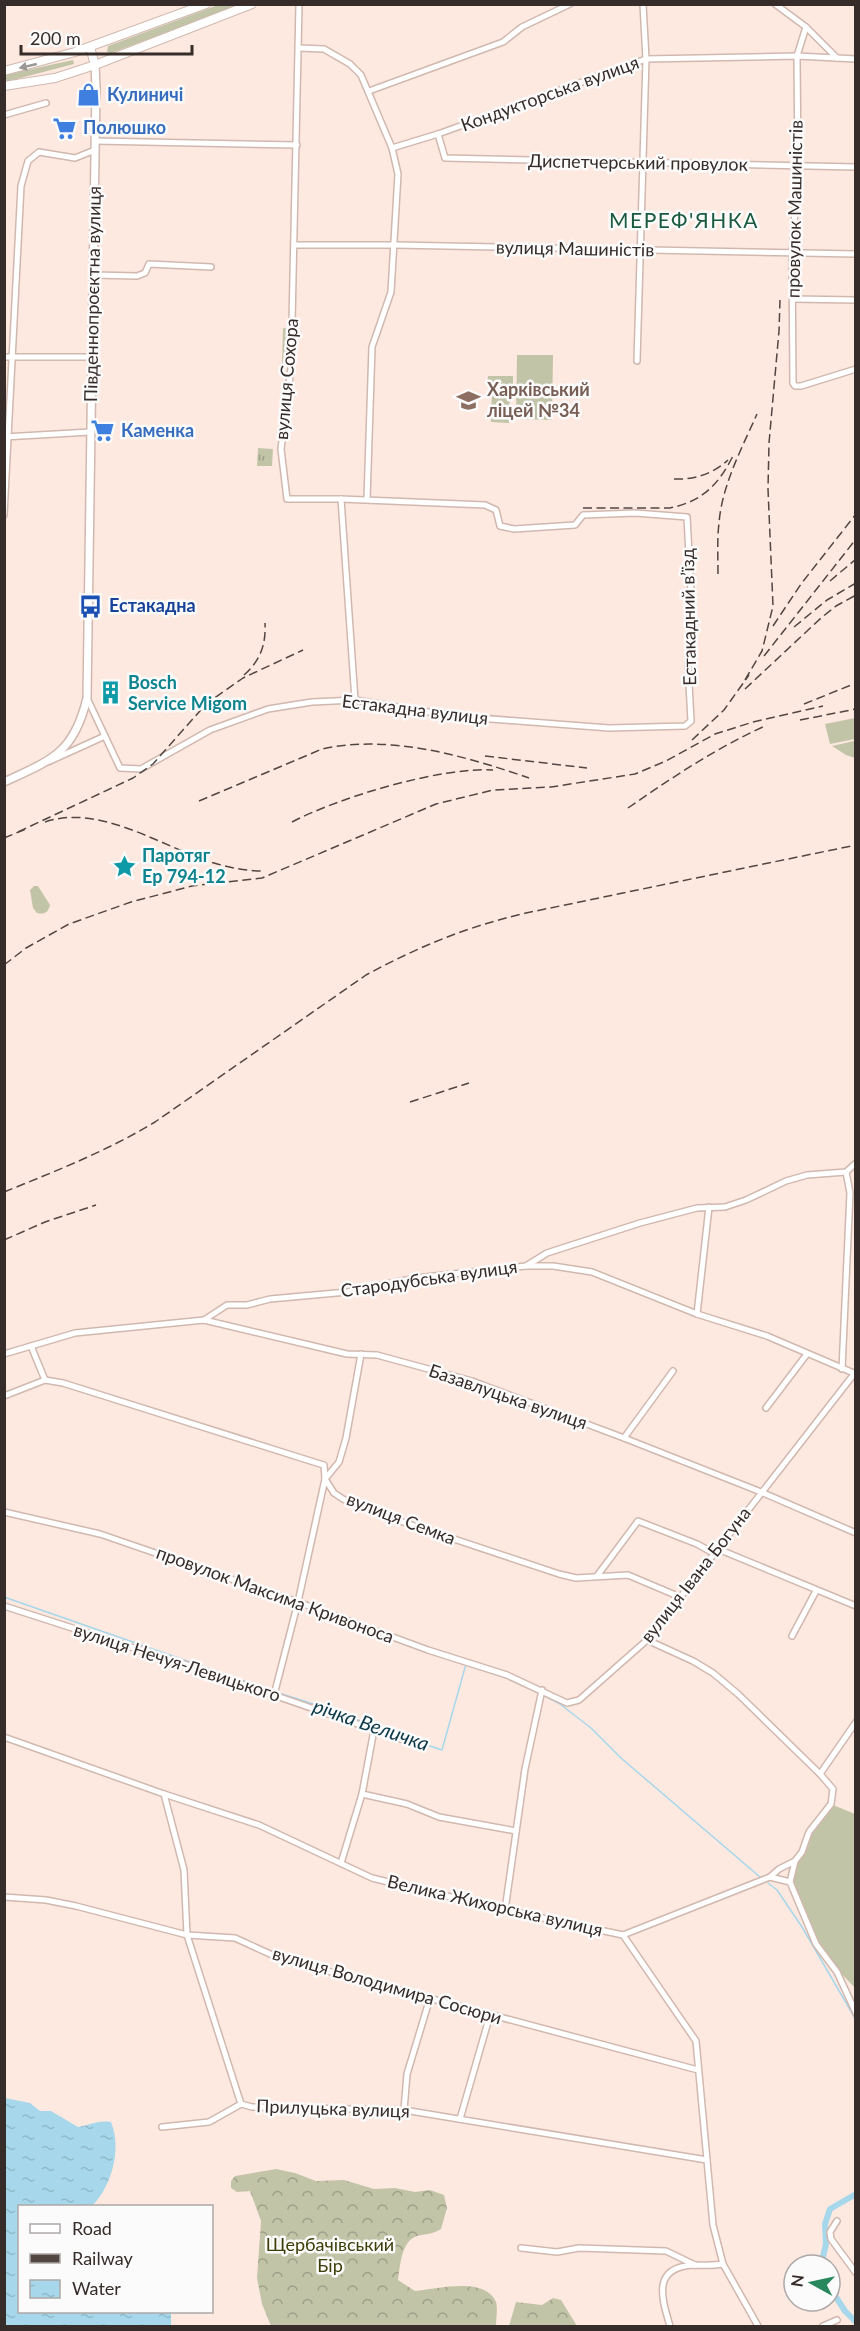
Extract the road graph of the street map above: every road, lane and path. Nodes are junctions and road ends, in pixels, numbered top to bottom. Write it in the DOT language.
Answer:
graph roads {
  1 [pos="206,4"];
  2 [pos="252,4"];
  3 [pos="299,4"];
  4 [pos="570,4"];
  5 [pos="643,4"];
  6 [pos="775,4"];
  7 [pos="806,27"];
  8 [pos="90,47"];
  9 [pos="299,48"];
  10 [pos="797,56"];
  11 [pos="837,58"];
  12 [pos="646,59"];
  13 [pos="855,59"];
  14 [pos="95,65"];
  15 [pos="4,71"];
  16 [pos="4,86"];
  17 [pos="369,91"];
  18 [pos="46,103"];
  19 [pos="4,115"];
  20 [pos="438,134"];
  21 [pos="95,141"];
  22 [pos="297,145"];
  23 [pos="392,148"];
  24 [pos="95,150"];
  25 [pos="643,163"];
  26 [pos="798,167"];
  27 [pos="855,167"];
  28 [pos="294,245"];
  29 [pos="394,245"];
  30 [pos="641,249"];
  31 [pos="792,254"];
  32 [pos="855,254"];
  33 [pos="211,267"];
  34 [pos="93,275"];
  35 [pos="793,299"];
  36 [pos="855,300"];
  37 [pos="4,357"];
  38 [pos="91,357"];
  39 [pos="13,358"];
  40 [pos="637,361"];
  41 [pos="855,369"];
  42 [pos="90,432"];
  43 [pos="7,437"];
  44 [pos="341,499"];
  45 [pos="367,499"];
  46 [pos="4,515"];
  47 [pos="87,698"];
  48 [pos="355,700"];
  49 [pos="691,721"];
  50 [pos="105,736"];
  51 [pos="49,762"];
  52 [pos="4,782"];
  53 [pos="855,1163"];
  54 [pos="846,1172"];
  55 [pos="708,1207"];
  56 [pos="526,1266"];
  57 [pos="697,1314"];
  58 [pos="204,1320"];
  59 [pos="32,1346"];
  60 [pos="4,1354"];
  61 [pos="361,1354"];
  62 [pos="807,1354"];
  63 [pos="842,1369"];
  64 [pos="673,1371"];
  65 [pos="855,1374"];
  66 [pos="45,1380"];
  67 [pos="4,1396"];
  68 [pos="766,1408"];
  69 [pos="624,1438"];
  70 [pos="326,1479"];
  71 [pos="761,1492"];
  72 [pos="4,1512"];
  73 [pos="855,1533"];
  74 [pos="717,1551"];
  75 [pos="597,1576"];
  76 [pos="816,1591"];
  77 [pos="680,1597"];
  78 [pos="298,1602"];
  79 [pos="4,1605"];
  80 [pos="855,1606"];
  81 [pos="792,1636"];
  82 [pos="647,1640"];
  83 [pos="542,1690"];
  84 [pos="274,1695"];
  85 [pos="855,1722"];
  86 [pos="374,1730"];
  87 [pos="4,1737"];
  88 [pos="418,1744"];
  89 [pos="820,1774"];
  90 [pos="164,1794"];
  91 [pos="362,1794"];
  92 [pos="516,1832"];
  93 [pos="795,1861"];
  94 [pos="341,1863"];
  95 [pos="770,1877"];
  96 [pos="790,1882"];
  97 [pos="4,1897"];
  98 [pos="505,1910"];
  99 [pos="187,1935"];
  100 [pos="623,1935"];
  101 [pos="430,1998"];
  102 [pos="855,2013"];
  103 [pos="490,2015"];
  104 [pos="699,2070"];
  105 [pos="241,2104"];
  106 [pos="404,2110"];
  107 [pos="460,2119"];
  108 [pos="162,2127"];
  109 [pos="707,2160"];
  110 [pos="837,2221"];
  111 [pos="521,2248"];
  112 [pos="723,2264"];
  113 [pos="695,2265"];
  114 [pos="855,2273"];
  115 [pos="837,2320"];
  116 [pos="670,2326"];
  117 [pos="758,2326"];
  118 [pos="824,2326"];
  1 -- 8 [label="main road"];
  2 -- 14 [label="main road"];
  3 -- 9 [label="street, вулиця Сохора"];
  4 -- 17 [label="street"];
  5 -- 12 [label="street"];
  6 -- 7 [label="street"];
  7 -- 10 [label="street, провулок Машиністів"];
  7 -- 11 [label="street"];
  8 -- 14 [label="main road"];
  8 -- 15 [label="main road, one-way"];
  9 -- 17 [label="street"];
  9 -- 22 [label="street, вулиця Сохора"];
  10 -- 11 [label="street, Кондукторська вулиця"];
  10 -- 12 [label="street, Кондукторська вулиця"];
  10 -- 26 [label="street, провулок Машиністів"];
  11 -- 13 [label="street, Кондукторська вулиця"];
  12 -- 20 [label="street, Кондукторська вулиця"];
  12 -- 25 [label="street"];
  14 -- 16 [label="main road"];
  14 -- 21 [label="main road, Південнопроєктна вулиця"];
  17 -- 23 [label="street"];
  18 -- 19 [label="street"];
  20 -- 23 [label="street, Кондукторська вулиця"];
  20 -- 25 [label="street, Диспетчерський провулок"];
  21 -- 22 [label="street"];
  21 -- 24 [label="main road, Південнопроєктна вулиця"];
  22 -- 28 [label="street, вулиця Сохора"];
  23 -- 29 [label="street"];
  24 -- 34 [label="main road, Південнопроєктна вулиця"];
  24 -- 39 [label="street"];
  25 -- 26 [label="street, Диспетчерський провулок"];
  25 -- 30 [label="street"];
  26 -- 27 [label="street, Диспетчерський провулок"];
  26 -- 31 [label="street, провулок Машиністів"];
  28 -- 29 [label="street, вулиця Машиністів"];
  28 -- 44 [label="street, вулиця Сохора"];
  29 -- 30 [label="street, вулиця Машиністів"];
  29 -- 45 [label="street"];
  30 -- 31 [label="street, вулиця Машиністів"];
  30 -- 40 [label="street"];
  31 -- 32 [label="street, вулиця Машиністів"];
  31 -- 35 [label="street, провулок Машиністів"];
  33 -- 34 [label="street"];
  34 -- 38 [label="main road, Південнопроєктна вулиця"];
  35 -- 36 [label="street"];
  35 -- 41 [label="street, провулок Машиністів"];
  37 -- 39 [label="street"];
  38 -- 39 [label="street"];
  38 -- 42 [label="main road, Південнопроєктна вулиця"];
  39 -- 43 [label="street"];
  42 -- 43 [label="street"];
  42 -- 47 [label="main road, Південнопроєктна вулиця"];
  43 -- 46 [label="street"];
  44 -- 45 [label="street, Естакадний в’їзд"];
  44 -- 48 [label="street"];
  45 -- 49 [label="street, Естакадний в’їзд"];
  47 -- 50 [label="street, Естакадна вулиця"];
  47 -- 51 [label="main road, Південнопроєктна вулиця"];
  48 -- 49 [label="street, Естакадна вулиця"];
  48 -- 50 [label="street, Естакадна вулиця"];
  50 -- 51 [label="street"];
  51 -- 52 [label="main road, Південнопроєктна вулиця"];
  53 -- 54 [label="street"];
  54 -- 55 [label="street, Стародубська вулиця"];
  54 -- 63 [label="street"];
  55 -- 56 [label="street, Стародубська вулиця"];
  55 -- 57 [label="street"];
  56 -- 57 [label="street"];
  56 -- 58 [label="street, Стародубська вулиця"];
  57 -- 62 [label="street"];
  58 -- 59 [label="street, Базавлуцька вулиця"];
  58 -- 61 [label="street, Базавлуцька вулиця"];
  59 -- 60 [label="street, Базавлуцька вулиця"];
  59 -- 66 [label="street"];
  61 -- 69 [label="street, Базавлуцька вулиця"];
  61 -- 70 [label="street"];
  62 -- 63 [label="street"];
  62 -- 68 [label="street"];
  63 -- 65 [label="street"];
  64 -- 69 [label="street"];
  65 -- 71 [label="street, вулиця Івана Богуна"];
  66 -- 67 [label="street"];
  66 -- 70 [label="street, вулиця Семка"];
  69 -- 71 [label="street, Базавлуцька вулиця"];
  70 -- 75 [label="street, вулиця Семка"];
  70 -- 78 [label="street"];
  71 -- 73 [label="street, Базавлуцька вулиця"];
  71 -- 74 [label="street, вулиця Івана Богуна"];
  72 -- 78 [label="street, провулок Максима Кривоноса"];
  74 -- 75 [label="street"];
  74 -- 76 [label="street"];
  74 -- 77 [label="street, вулиця Івана Богуна"];
  75 -- 77 [label="street, вулиця Семка"];
  76 -- 80 [label="street"];
  76 -- 81 [label="street"];
  77 -- 82 [label="street, вулиця Івана Богуна"];
  78 -- 83 [label="street, провулок Максима Кривоноса"];
  78 -- 84 [label="street"];
  79 -- 84 [label="street, вулиця Нечуя-Левицького"];
  82 -- 83 [label="street, вулиця Івана Богуна"];
  82 -- 89 [label="street"];
  83 -- 92 [label="street"];
  84 -- 86 [label="street, вулиця Нечуя-Левицького"];
  85 -- 89 [label="street"];
  86 -- 88 [label="street, вулиця Нечуя-Левицького"];
  86 -- 91 [label="street"];
  87 -- 90 [label="street, Велика Жихорська вулиця"];
  89 -- 93 [label="street"];
  90 -- 94 [label="street, Велика Жихорська вулиця"];
  90 -- 99 [label="street, Прилуцька вулиця"];
  91 -- 92 [label="street"];
  91 -- 94 [label="street"];
  92 -- 98 [label="street"];
  93 -- 95 [label="street"];
  93 -- 96 [label="street"];
  94 -- 98 [label="street, Велика Жихорська вулиця"];
  95 -- 96 [label="street"];
  95 -- 100 [label="street"];
  96 -- 102 [label="street"];
  97 -- 99 [label="street, вулиця Володимира Сосюри"];
  98 -- 100 [label="street, Велика Жихорська вулиця"];
  99 -- 101 [label="street, вулиця Володимира Сосюри"];
  99 -- 105 [label="street, Прилуцька вулиця"];
  100 -- 104 [label="street, Велика Жихорська вулиця"];
  101 -- 103 [label="street, вулиця Володимира Сосюри"];
  101 -- 106 [label="street"];
  103 -- 104 [label="street, вулиця Володимира Сосюри"];
  103 -- 107 [label="street"];
  104 -- 109 [label="street, Велика Жихорська вулиця"];
  105 -- 106 [label="street, Прилуцька вулиця"];
  105 -- 108 [label="street"];
  106 -- 107 [label="street, Прилуцька вулиця"];
  107 -- 109 [label="street, Прилуцька вулиця"];
  109 -- 112 [label="street, Велика Жихорська вулиця"];
  110 -- 114 [label="street"];
  111 -- 113 [label="street"];
  112 -- 113 [label="street"];
  112 -- 117 [label="street, Велика Жихорська вулиця"];
  113 -- 116 [label="street"];
  115 -- 118 [label="street"];
}
